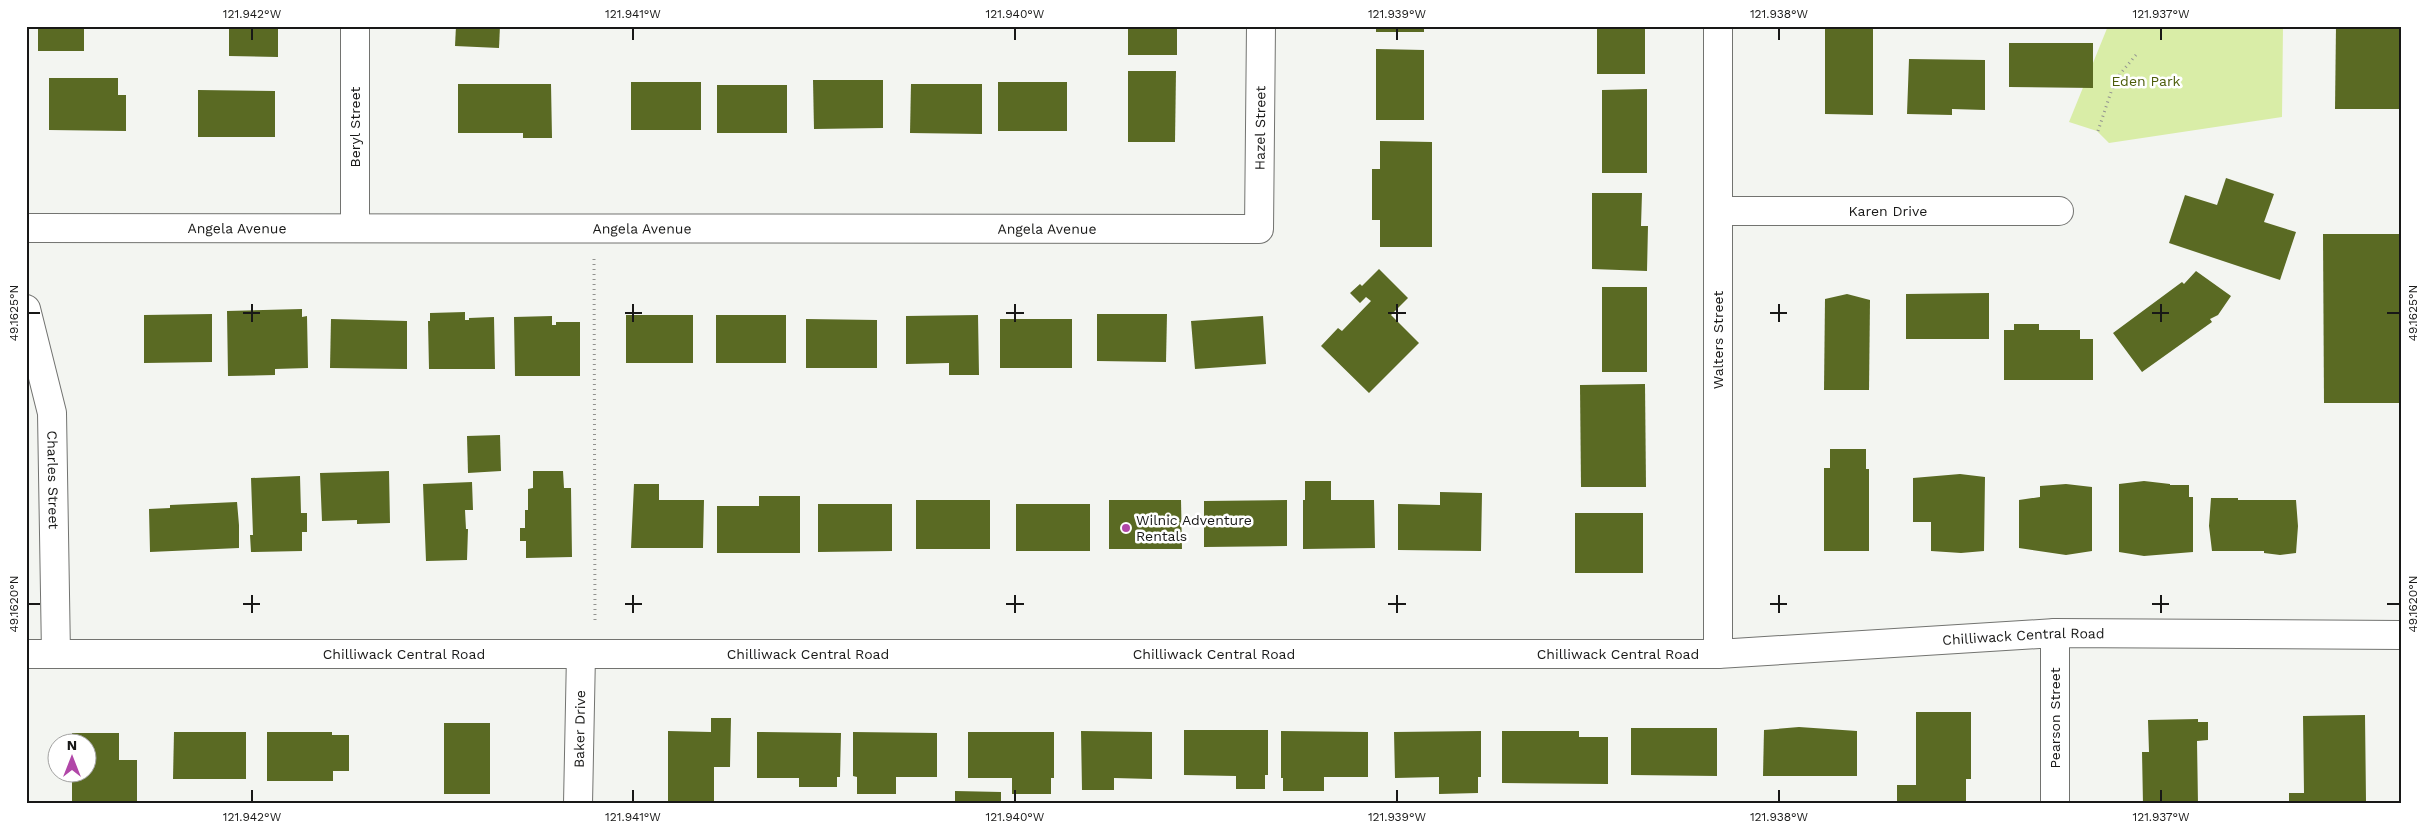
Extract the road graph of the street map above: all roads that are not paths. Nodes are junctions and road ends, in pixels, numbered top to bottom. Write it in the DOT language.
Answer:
graph roads {
  1 [pos="355,26"];
  2 [pos="1261,26"];
  3 [pos="1718,26"];
  4 [pos="1718,210"];
  5 [pos="2059,211"];
  6 [pos="26,228"];
  7 [pos="355,228"];
  8 [pos="1259,229"];
  9 [pos="26,309"];
  10 [pos="2055,633"];
  11 [pos="2401,635"];
  12 [pos="26,654"];
  13 [pos="56,654"];
  14 [pos="588,654"];
  15 [pos="1718,654"];
  16 [pos="578,804"];
  17 [pos="2056,804"];
  1 -- 7 [label="street, Beryl Street"];
  2 -- 8 [label="street, Hazel Street"];
  3 -- 4 [label="street, Walters Street"];
  4 -- 5 [label="street, Karen Drive"];
  4 -- 15 [label="street, Walters Street"];
  6 -- 7 [label="street, Angela Avenue"];
  7 -- 8 [label="street, Angela Avenue"];
  9 -- 13 [label="street, Charles Street"];
  10 -- 11 [label="street, Chilliwack Central Road"];
  10 -- 15 [label="street, Chilliwack Central Road"];
  10 -- 17 [label="street, Pearson Street"];
  12 -- 13 [label="street, Chilliwack Central Road"];
  13 -- 14 [label="street, Chilliwack Central Road"];
  14 -- 15 [label="street, Chilliwack Central Road"];
  14 -- 16 [label="street, Baker Drive"];
}
